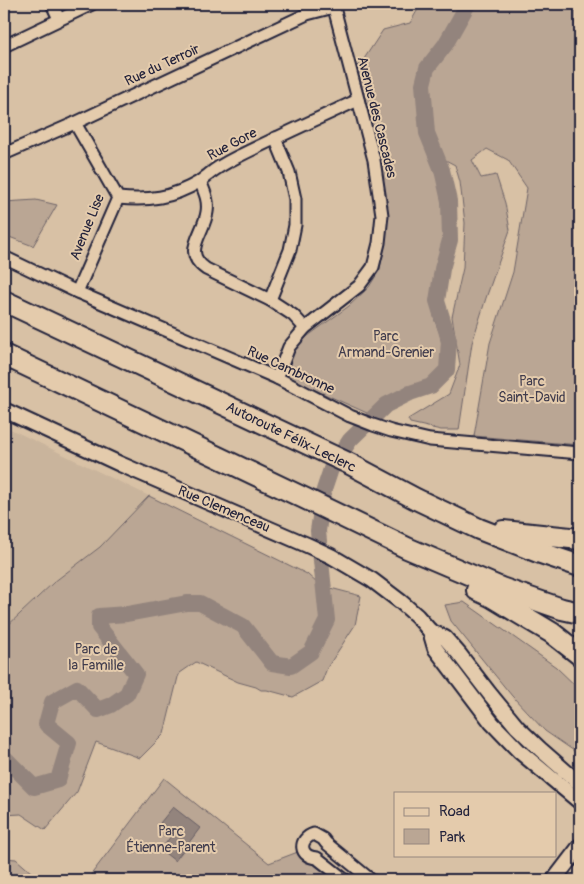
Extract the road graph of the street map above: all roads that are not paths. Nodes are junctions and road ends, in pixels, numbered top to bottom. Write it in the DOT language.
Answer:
graph roads {
  1 [pos="52,4"];
  2 [pos="92,4"];
  3 [pos="333,5"];
  4 [pos="59,20"];
  5 [pos="4,46"];
  6 [pos="358,100"];
  7 [pos="75,123"];
  8 [pos="275,138"];
  9 [pos="4,154"];
  10 [pos="200,181"];
  11 [pos="118,198"];
  12 [pos="4,257"];
  13 [pos="77,292"];
  14 [pos="270,300"];
  15 [pos="4,301"];
  16 [pos="305,328"];
  17 [pos="4,356"];
  18 [pos="277,378"];
  19 [pos="4,410"];
  20 [pos="580,453"];
  21 [pos="479,529"];
  22 [pos="580,539"];
  23 [pos="407,548"];
  24 [pos="580,566"];
  25 [pos="580,613"];
  26 [pos="430,632"];
  27 [pos="580,655"];
  28 [pos="580,784"];
  29 [pos="580,802"];
  30 [pos="580,846"];
  31 [pos="580,872"];
  32 [pos="345,880"];
  33 [pos="371,880"];
  34 [pos="554,880"];
  35 [pos="574,880"];
  1 -- 4 [label="street"];
  2 -- 4 [label="street"];
  3 -- 6 [label="street, Avenue des Cascades"];
  3 -- 7 [label="street, Rue du Terroir"];
  4 -- 5 [label="street"];
  6 -- 8 [label="street, Rue Gore"];
  6 -- 16 [label="street, Avenue des Cascades"];
  7 -- 9 [label="street, Rue du Terroir"];
  7 -- 11 [label="street, Avenue Lise"];
  8 -- 10 [label="street, Rue Gore"];
  8 -- 14 [label="street"];
  10 -- 11 [label="street, Rue Gore"];
  10 -- 14 [label="street"];
  11 -- 13 [label="street, Avenue Lise"];
  12 -- 13 [label="street, Rue Cambronne"];
  13 -- 18 [label="street, Rue Cambronne"];
  14 -- 16 [label="street"];
  15 -- 21 [label="highway, Autoroute Félix-Leclerc"];
  16 -- 18 [label="street, Avenue des Cascades"];
  17 -- 23 [label="highway"];
  18 -- 20 [label="street, Rue Cambronne"];
  19 -- 26 [label="street, Rue Clemenceau"];
  21 -- 22 [label="highway"];
  21 -- 24 [label="highway, Autoroute Félix-Leclerc"];
  23 -- 25 [label="highway"];
  23 -- 27 [label="highway"];
  26 -- 28 [label="street, Rue Clemenceau"];
  26 -- 29 [label="street, Rue Clemenceau"];
  30 -- 34 [label="street"];
  31 -- 35 [label="street"];
  32 -- 33 [label="street"];
}
